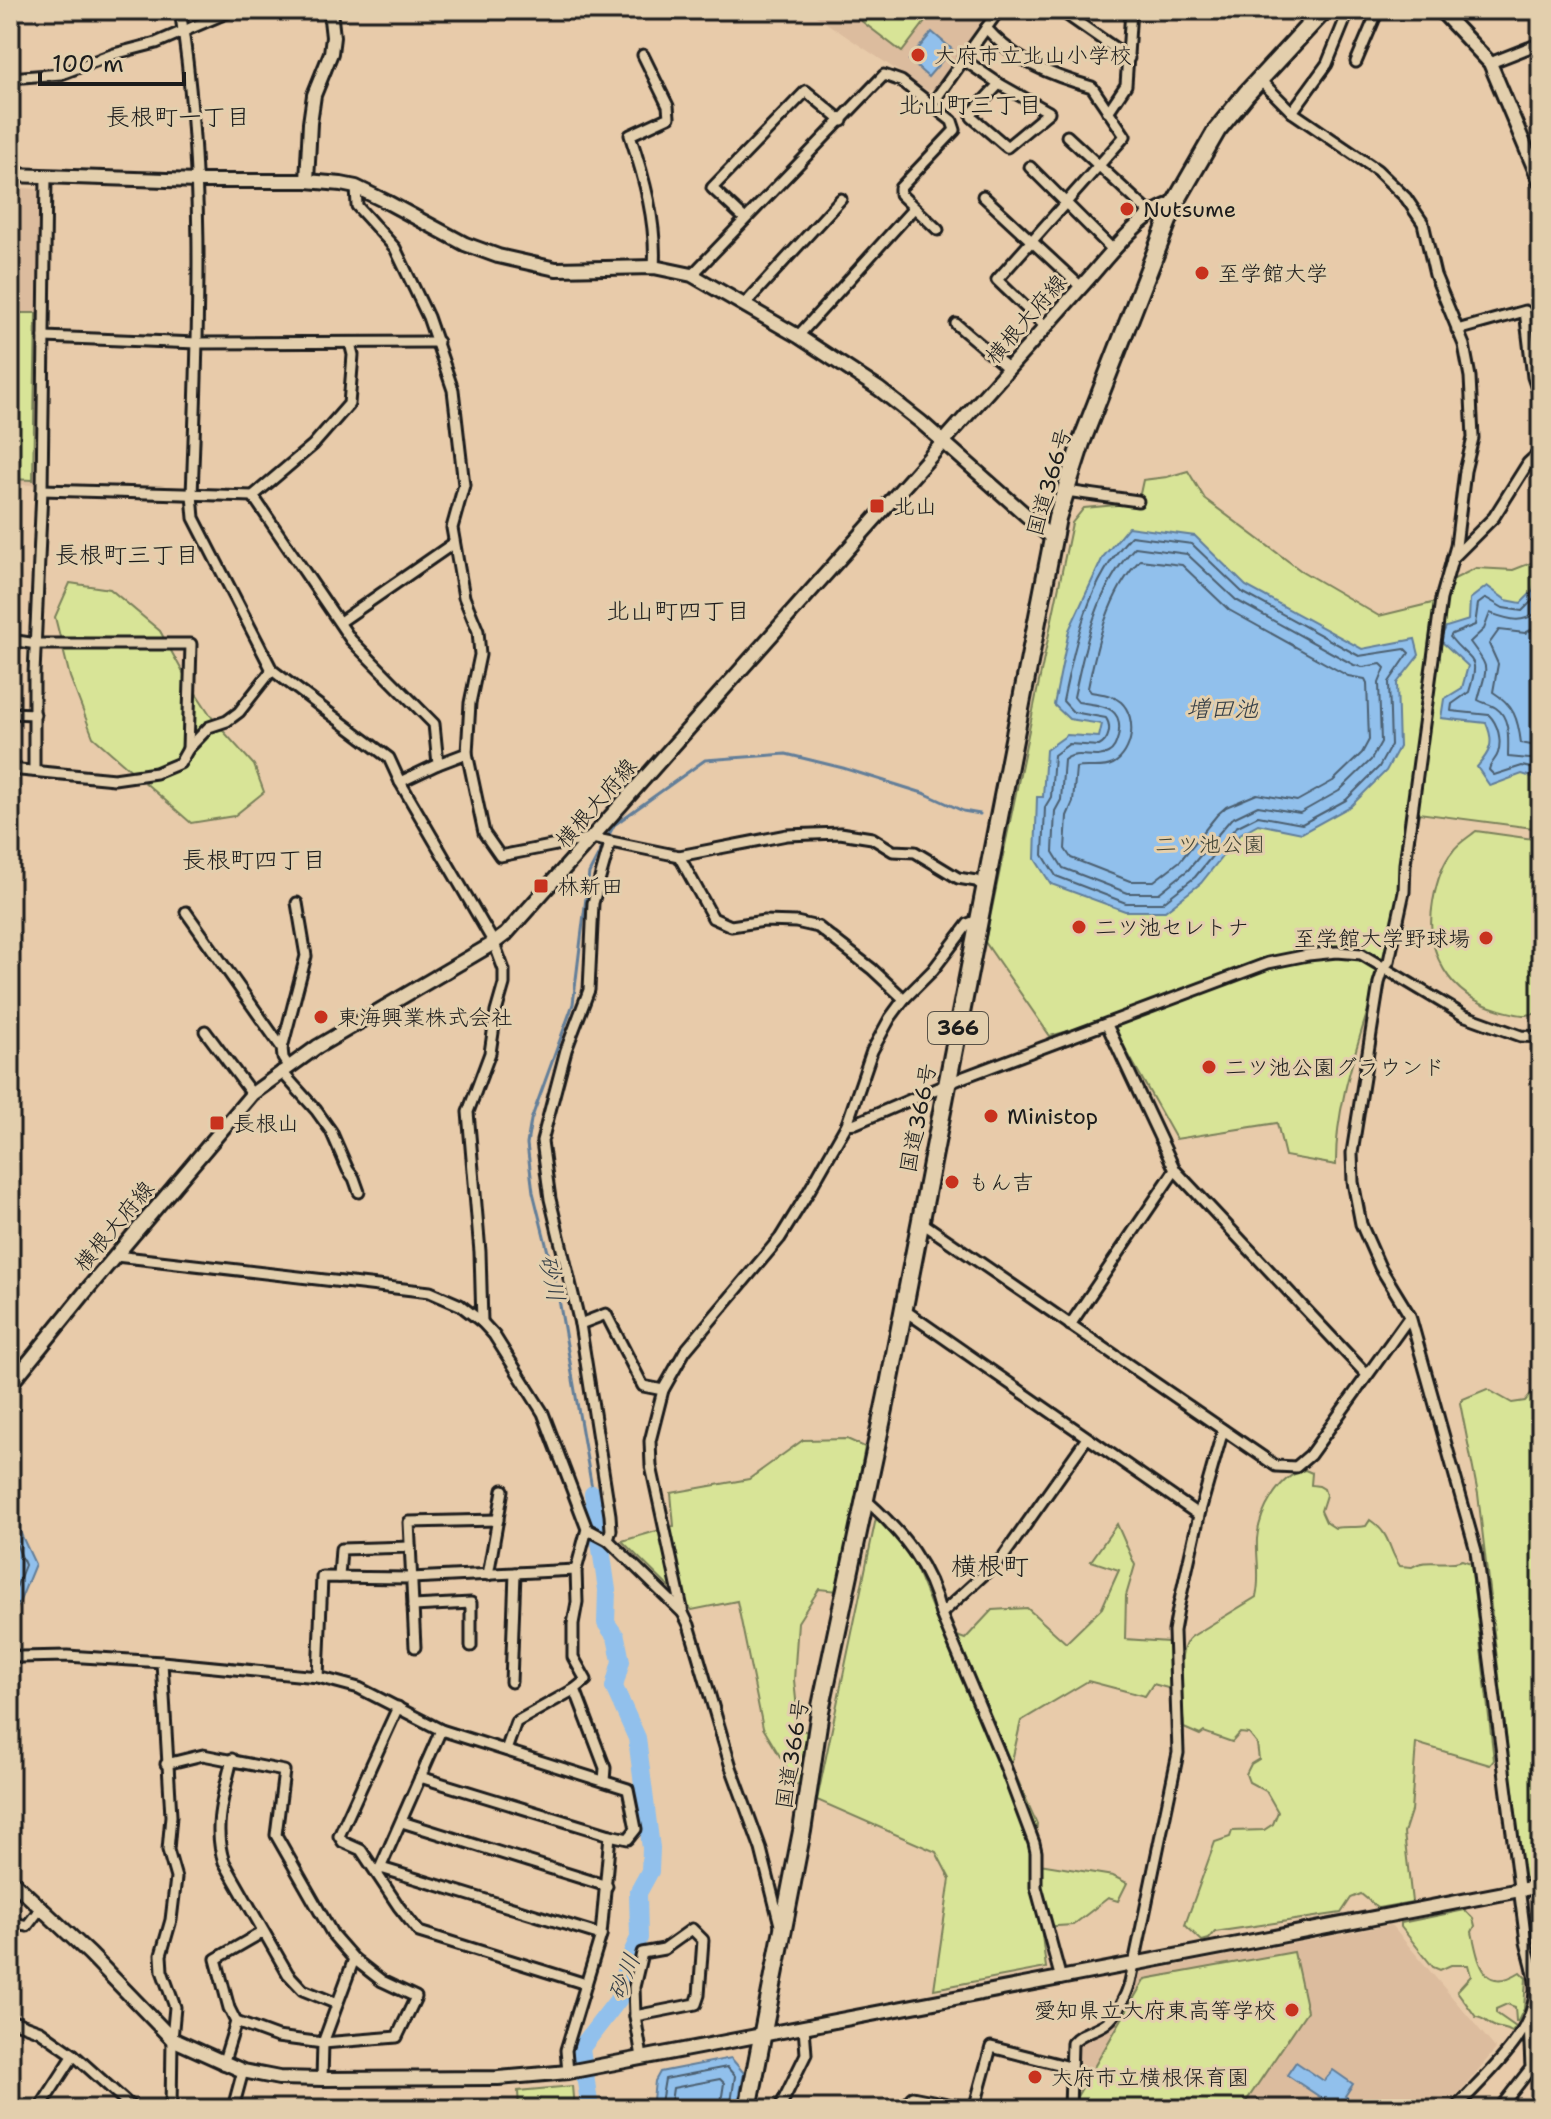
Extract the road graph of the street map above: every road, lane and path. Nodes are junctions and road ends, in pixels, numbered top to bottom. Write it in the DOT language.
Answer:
graph roads {
  1 [pos="180,10"];
  2 [pos="233,10"];
  3 [pos="330,10"];
  4 [pos="999,10"];
  5 [pos="1060,10"];
  6 [pos="1131,10"];
  7 [pos="1324,10"];
  8 [pos="1349,10"];
  9 [pos="1371,10"];
  10 [pos="1440,10"];
  11 [pos="986,28"];
  12 [pos="183,31"];
  13 [pos="1541,43"];
  14 [pos="643,55"];
  15 [pos="1129,58"];
  16 [pos="964,60"];
  17 [pos="1356,62"];
  18 [pos="1490,63"];
  19 [pos="10,78"];
  20 [pos="1260,80"];
  21 [pos="999,84"];
  22 [pos="932,104"];
  23 [pos="1108,112"];
  24 [pos="1292,112"];
  25 [pos="842,121"];
  26 [pos="1067,136"];
  27 [pos="1096,166"];
  28 [pos="1030,167"];
  29 [pos="10,175"];
  30 [pos="46,176"];
  31 [pos="198,181"];
  32 [pos="307,181"];
  33 [pos="1541,184"];
  34 [pos="356,187"];
  35 [pos="983,196"];
  36 [pos="841,199"];
  37 [pos="1065,201"];
  38 [pos="1175,203"];
  39 [pos="914,208"];
  40 [pos="1151,214"];
  41 [pos="745,219"];
  42 [pos="938,230"];
  43 [pos="1031,239"];
  44 [pos="1114,251"];
  45 [pos="654,267"];
  46 [pos="692,275"];
  47 [pos="1081,287"];
  48 [pos="744,305"];
  49 [pos="956,324"];
  50 [pos="1046,327"];
  51 [pos="1457,330"];
  52 [pos="798,336"];
  53 [pos="44,337"];
  54 [pos="438,342"];
  55 [pos="197,343"];
  56 [pos="350,343"];
  57 [pos="1009,369"];
  58 [pos="1541,401"];
  59 [pos="945,442"];
  60 [pos="1541,451"];
  61 [pos="42,490"];
  62 [pos="1066,491"];
  63 [pos="192,495"];
  64 [pos="253,496"];
  65 [pos="1138,501"];
  66 [pos="1053,539"];
  67 [pos="454,543"];
  68 [pos="1450,561"];
  69 [pos="340,622"];
  70 [pos="10,640"];
  71 [pos="37,644"];
  72 [pos="272,670"];
  73 [pos="10,713"];
  74 [pos="35,714"];
  75 [pos="188,749"];
  76 [pos="467,753"];
  77 [pos="438,764"];
  78 [pos="10,769"];
  79 [pos="34,771"];
  80 [pos="400,782"];
  81 [pos="592,838"];
  82 [pos="610,843"];
  83 [pos="679,856"];
  84 [pos="984,887"];
  85 [pos="297,903"];
  86 [pos="186,912"];
  87 [pos="978,920"];
  88 [pos="494,943"];
  89 [pos="1384,967"];
  90 [pos="904,999"];
  91 [pos="1107,1025"];
  92 [pos="205,1031"];
  93 [pos="1541,1037"];
  94 [pos="282,1048"];
  95 [pos="284,1069"];
  96 [pos="946,1086"];
  97 [pos="252,1094"];
  98 [pos="847,1124"];
  99 [pos="1175,1170"];
  100 [pos="359,1192"];
  101 [pos="919,1221"];
  102 [pos="116,1256"];
  103 [pos="902,1309"];
  104 [pos="1410,1316"];
  105 [pos="482,1322"];
  106 [pos="580,1324"];
  107 [pos="1070,1325"];
  108 [pos="1367,1375"];
  109 [pos="10,1385"];
  110 [pos="663,1390"];
  111 [pos="1223,1430"];
  112 [pos="1087,1438"];
  113 [pos="503,1490"];
  114 [pos="866,1500"];
  115 [pos="1200,1511"];
  116 [pos="498,1520"];
  117 [pos="588,1529"];
  118 [pos="606,1538"];
  119 [pos="410,1547"];
  120 [pos="576,1570"];
  121 [pos="515,1573"];
  122 [pos="488,1575"];
  123 [pos="339,1577"];
  124 [pos="411,1578"];
  125 [pos="413,1606"];
  126 [pos="683,1613"];
  127 [pos="941,1614"];
  128 [pos="471,1646"];
  129 [pos="415,1647"];
  130 [pos="10,1654"];
  131 [pos="162,1662"];
  132 [pos="318,1677"];
  133 [pos="511,1682"];
  134 [pos="575,1689"];
  135 [pos="398,1707"];
  136 [pos="441,1730"];
  137 [pos="506,1750"];
  138 [pos="232,1759"];
  139 [pos="166,1764"];
  140 [pos="420,1777"];
  141 [pos="604,1781"];
  142 [pos="402,1822"];
  143 [pos="610,1835"];
  144 [pos="379,1872"];
  145 [pos="10,1879"];
  146 [pos="607,1886"];
  147 [pos="1541,1886"];
  148 [pos="1519,1889"];
  149 [pos="40,1909"];
  150 [pos="10,1922"];
  151 [pos="263,1932"];
  152 [pos="781,1932"];
  153 [pos="601,1935"];
  154 [pos="354,1959"];
  155 [pos="1133,1965"];
  156 [pos="1061,1979"];
  157 [pos="586,1984"];
  158 [pos="335,2003"];
  159 [pos="635,2016"];
  160 [pos="10,2020"];
  161 [pos="1529,2020"];
  162 [pos="236,2022"];
  163 [pos="804,2027"];
  164 [pos="764,2033"];
  165 [pos="172,2039"];
  166 [pos="323,2043"];
  167 [pos="74,2055"];
  168 [pos="642,2057"];
  169 [pos="223,2064"];
  170 [pos="1070,2067"];
  171 [pos="243,2071"];
  172 [pos="571,2072"];
  173 [pos="322,2079"];
  174 [pos="39,2109"];
  175 [pos="134,2109"];
  176 [pos="171,2109"];
  177 [pos="238,2109"];
  178 [pos="748,2109"];
  179 [pos="779,2109"];
  180 [pos="902,2109"];
  181 [pos="1070,2109"];
  182 [pos="1455,2109"];
  183 [pos="1499,2109"];
  1 -- 12 [label="street"];
  2 -- 12 [label="street"];
  3 -- 32 [label="street"];
  4 -- 11 [label="street"];
  5 -- 15 [label="street"];
  6 -- 15 [label="street"];
  7 -- 20 [label="highway, 国道366号 / 366"];
  8 -- 24 [label="street"];
  9 -- 17 [label="street"];
  10 -- 18 [label="street"];
  11 -- 16 [label="street"];
  11 -- 23 [label="street"];
  12 -- 19 [label="street"];
  12 -- 31 [label="street"];
  13 -- 18 [label="street"];
  14 -- 45 [label="street"];
  15 -- 23 [label="street"];
  16 -- 21 [label="street"];
  16 -- 22 [label="street"];
  18 -- 33 [label="street"];
  20 -- 24 [label="street"];
  20 -- 38 [label="highway, 国道366号 / 366"];
  21 -- 21 [label="street"];
  22 -- 25 [label="street"];
  22 -- 39 [label="street"];
  23 -- 27 [label="street"];
  24 -- 51 [label="street"];
  25 -- 41 [label="street"];
  25 -- 41 [label="street"];
  26 -- 27 [label="street"];
  27 -- 37 [label="street"];
  27 -- 40 [label="street"];
  28 -- 37 [label="street"];
  29 -- 30 [label="street"];
  30 -- 31 [label="street"];
  30 -- 53 [label="street"];
  31 -- 32 [label="street"];
  31 -- 55 [label="street"];
  32 -- 34 [label="street"];
  34 -- 45 [label="street"];
  34 -- 54 [label="street"];
  35 -- 43 [label="street"];
  36 -- 48 [label="street"];
  37 -- 43 [label="street"];
  37 -- 44 [label="street"];
  38 -- 40 [label="street, 横根大府線"];
  38 -- 62 [label="highway, 国道366号 / 366"];
  39 -- 42 [label="street"];
  39 -- 52 [label="street"];
  40 -- 44 [label="street, 横根大府線"];
  41 -- 46 [label="street"];
  43 -- 47 [label="street"];
  43 -- 50 [label="street"];
  44 -- 47 [label="street, 横根大府線"];
  45 -- 46 [label="street"];
  46 -- 48 [label="street"];
  47 -- 50 [label="street, 横根大府線"];
  48 -- 52 [label="street"];
  49 -- 57 [label="street"];
  50 -- 57 [label="street, 横根大府線"];
  51 -- 58 [label="street"];
  51 -- 68 [label="street"];
  52 -- 59 [label="street"];
  53 -- 55 [label="street"];
  53 -- 61 [label="street"];
  54 -- 56 [label="street"];
  54 -- 67 [label="street"];
  55 -- 56 [label="street"];
  55 -- 63 [label="street"];
  56 -- 64 [label="street"];
  57 -- 59 [label="street, 横根大府線"];
  59 -- 66 [label="street"];
  59 -- 81 [label="street, 横根大府線"];
  60 -- 68 [label="street"];
  61 -- 63 [label="street"];
  61 -- 71 [label="street"];
  62 -- 65 [label="street"];
  62 -- 66 [label="highway, 国道366号 / 366"];
  63 -- 64 [label="street"];
  63 -- 72 [label="street"];
  64 -- 69 [label="street"];
  66 -- 84 [label="highway, 国道366号 / 366"];
  67 -- 69 [label="street"];
  67 -- 76 [label="street"];
  68 -- 89 [label="street"];
  69 -- 77 [label="street"];
  70 -- 71 [label="street"];
  71 -- 74 [label="street"];
  71 -- 75 [label="street"];
  72 -- 75 [label="street"];
  72 -- 80 [label="street"];
  73 -- 74 [label="street"];
  74 -- 79 [label="street"];
  75 -- 79 [label="street"];
  76 -- 77 [label="street"];
  76 -- 81 [label="street"];
  77 -- 80 [label="street"];
  78 -- 79 [label="street"];
  80 -- 88 [label="street"];
  81 -- 82 [label="street"];
  81 -- 88 [label="street, 横根大府線"];
  82 -- 83 [label="street"];
  82 -- 106 [label="street"];
  83 -- 84 [label="street"];
  83 -- 90 [label="street"];
  84 -- 87 [label="highway, 国道366号 / 366"];
  85 -- 94 [label="street"];
  86 -- 94 [label="street"];
  87 -- 90 [label="street"];
  87 -- 96 [label="highway, 国道366号 / 366"];
  88 -- 95 [label="street, 横根大府線"];
  88 -- 105 [label="street"];
  89 -- 91 [label="street"];
  89 -- 93 [label="street"];
  89 -- 104 [label="street"];
  90 -- 98 [label="street"];
  91 -- 96 [label="street"];
  91 -- 99 [label="street"];
  92 -- 97 [label="street"];
  94 -- 95 [label="street"];
  95 -- 97 [label="street, 横根大府線"];
  95 -- 100 [label="street"];
  96 -- 98 [label="street"];
  96 -- 101 [label="highway, 国道366号 / 366"];
  97 -- 102 [label="street, 横根大府線"];
  98 -- 110 [label="street"];
  99 -- 107 [label="street"];
  99 -- 108 [label="street"];
  101 -- 103 [label="highway, 国道366号 / 366"];
  101 -- 107 [label="street"];
  102 -- 105 [label="street"];
  102 -- 109 [label="street, 横根大府線"];
  103 -- 112 [label="street"];
  103 -- 114 [label="highway, 国道366号 / 366"];
  104 -- 108 [label="street"];
  104 -- 148 [label="street"];
  105 -- 117 [label="street"];
  106 -- 110 [label="street"];
  106 -- 118 [label="street"];
  107 -- 111 [label="street"];
  108 -- 111 [label="street"];
  110 -- 126 [label="street"];
  111 -- 115 [label="street"];
  112 -- 115 [label="street"];
  112 -- 127 [label="street"];
  113 -- 116 [label="street"];
  114 -- 127 [label="street"];
  114 -- 152 [label="highway, 国道366号 / 366"];
  115 -- 155 [label="street"];
  116 -- 119 [label="street"];
  116 -- 122 [label="street"];
  117 -- 118 [label="street"];
  117 -- 120 [label="street"];
  118 -- 126 [label="street"];
  119 -- 123 [label="street"];
  119 -- 124 [label="street"];
  120 -- 121 [label="street"];
  120 -- 134 [label="street"];
  121 -- 122 [label="street"];
  121 -- 133 [label="street"];
  122 -- 124 [label="street"];
  123 -- 124 [label="street"];
  123 -- 132 [label="street"];
  124 -- 125 [label="street"];
  125 -- 128 [label="street"];
  125 -- 129 [label="street"];
  126 -- 152 [label="street"];
  127 -- 156 [label="street"];
  130 -- 131 [label="street"];
  131 -- 132 [label="street"];
  131 -- 139 [label="street"];
  132 -- 135 [label="street"];
  134 -- 137 [label="street"];
  134 -- 141 [label="street"];
  135 -- 136 [label="street"];
  135 -- 144 [label="street"];
  136 -- 137 [label="street"];
  136 -- 140 [label="street"];
  137 -- 141 [label="street"];
  138 -- 139 [label="street"];
  138 -- 151 [label="street"];
  138 -- 154 [label="street"];
  139 -- 165 [label="street"];
  140 -- 142 [label="street"];
  140 -- 143 [label="street"];
  141 -- 143 [label="street"];
  142 -- 144 [label="street"];
  142 -- 146 [label="street"];
  143 -- 146 [label="street"];
  144 -- 153 [label="street"];
  144 -- 157 [label="street"];
  145 -- 149 [label="street"];
  146 -- 153 [label="street"];
  147 -- 148 [label="street"];
  148 -- 155 [label="street"];
  148 -- 161 [label="street"];
  149 -- 150 [label="street"];
  149 -- 165 [label="street"];
  151 -- 158 [label="street"];
  151 -- 162 [label="street"];
  152 -- 164 [label="highway, 国道366号 / 366"];
  153 -- 157 [label="street"];
  154 -- 158 [label="street"];
  154 -- 166 [label="street"];
  155 -- 156 [label="street"];
  155 -- 170 [label="street"];
  156 -- 163 [label="street"];
  157 -- 172 [label="street"];
  158 -- 166 [label="street"];
  159 -- 159 [label="street"];
  159 -- 168 [label="street"];
  160 -- 167 [label="street"];
  161 -- 182 [label="street"];
  161 -- 183 [label="street"];
  162 -- 166 [label="street"];
  162 -- 169 [label="street"];
  163 -- 164 [label="street"];
  163 -- 179 [label="street"];
  164 -- 168 [label="street"];
  164 -- 178 [label="highway, 国道366号 / 366"];
  165 -- 169 [label="street"];
  165 -- 176 [label="street"];
  166 -- 173 [label="street"];
  167 -- 174 [label="street"];
  167 -- 175 [label="street"];
  168 -- 172 [label="street"];
  169 -- 171 [label="street"];
  170 -- 180 [label="street"];
  170 -- 181 [label="street"];
  171 -- 173 [label="street"];
  171 -- 177 [label="street"];
  172 -- 173 [label="street"];
}
